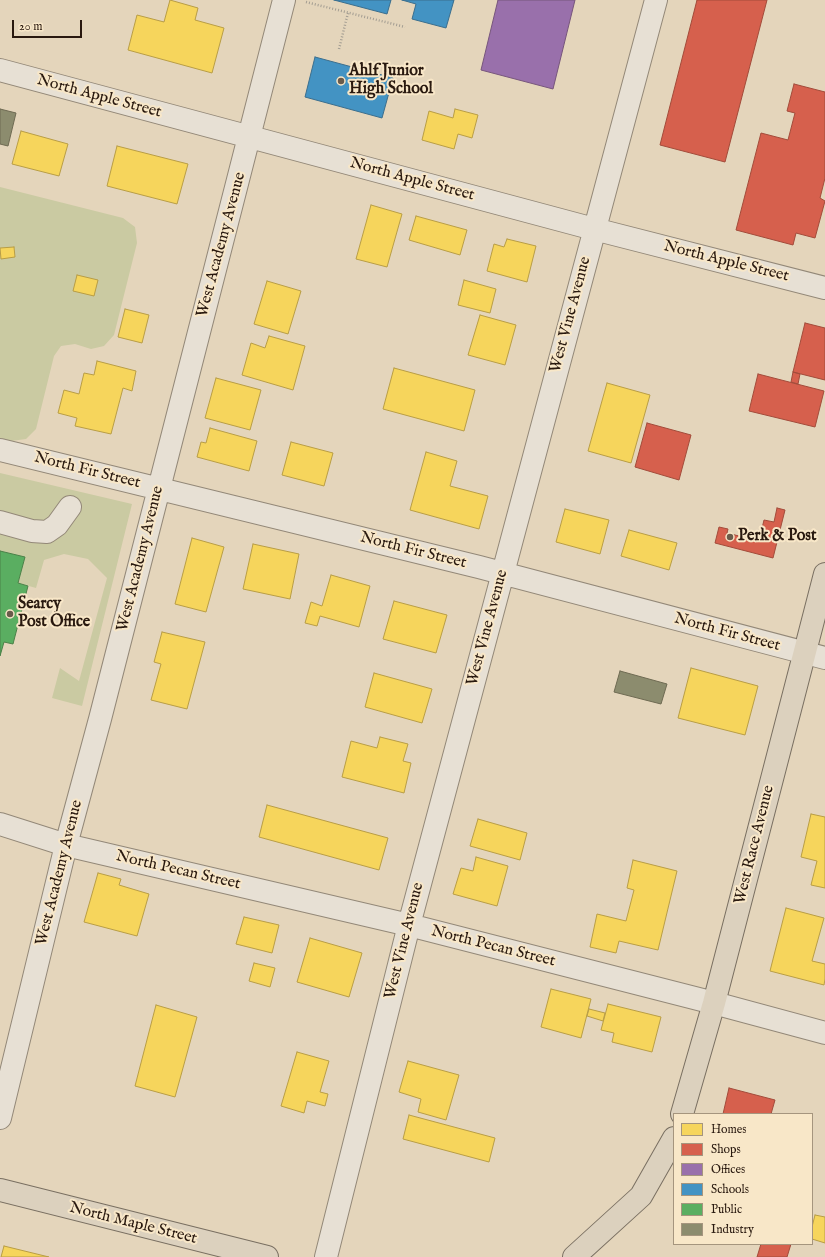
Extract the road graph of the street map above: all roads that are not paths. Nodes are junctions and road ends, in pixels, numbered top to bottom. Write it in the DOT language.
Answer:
graph roads {
  1 [pos="656,0"];
  2 [pos="294,1"];
  3 [pos="0,70"];
  4 [pos="250,137"];
  5 [pos="594,229"];
  6 [pos="825,288"];
  7 [pos="0,450"];
  8 [pos="158,490"];
  9 [pos="70,507"];
  10 [pos="0,522"];
  11 [pos="502,573"];
  12 [pos="825,574"];
  13 [pos="815,656"];
  14 [pos="0,824"];
  15 [pos="66,845"];
  16 [pos="409,925"];
  17 [pos="714,1003"];
  18 [pos="825,1033"];
  19 [pos="682,1113"];
  20 [pos="0,1118"];
  21 [pos="673,1140"];
  22 [pos="0,1190"];
  23 [pos="267,1257"];
  24 [pos="326,1257"];
  25 [pos="574,1257"];
  1 -- 5 [label="street, West Vine Avenue"];
  2 -- 4 [label="street, West Academy Avenue"];
  3 -- 4 [label="street, North Apple Street"];
  4 -- 5 [label="street, North Apple Street"];
  4 -- 8 [label="street, West Academy Avenue"];
  5 -- 6 [label="street, North Apple Street"];
  5 -- 11 [label="street, West Vine Avenue"];
  7 -- 8 [label="street, North Fir Street"];
  8 -- 11 [label="street, North Fir Street"];
  8 -- 15 [label="street, West Academy Avenue"];
  9 -- 10 [label="street"];
  11 -- 13 [label="street, North Fir Street"];
  11 -- 16 [label="street, West Vine Avenue"];
  12 -- 13 [label="main road, West Race Avenue"];
  13 -- 17 [label="main road, West Race Avenue"];
  14 -- 15 [label="street, North Pecan Street"];
  15 -- 16 [label="street, North Pecan Street"];
  15 -- 20 [label="street, West Academy Avenue"];
  16 -- 17 [label="street, North Pecan Street"];
  16 -- 24 [label="street, West Vine Avenue"];
  17 -- 18 [label="street, North Pecan Street"];
  17 -- 19 [label="main road, West Race Avenue"];
  21 -- 25 [label="main road"];
  22 -- 23 [label="main road, North Maple Street"];
}
